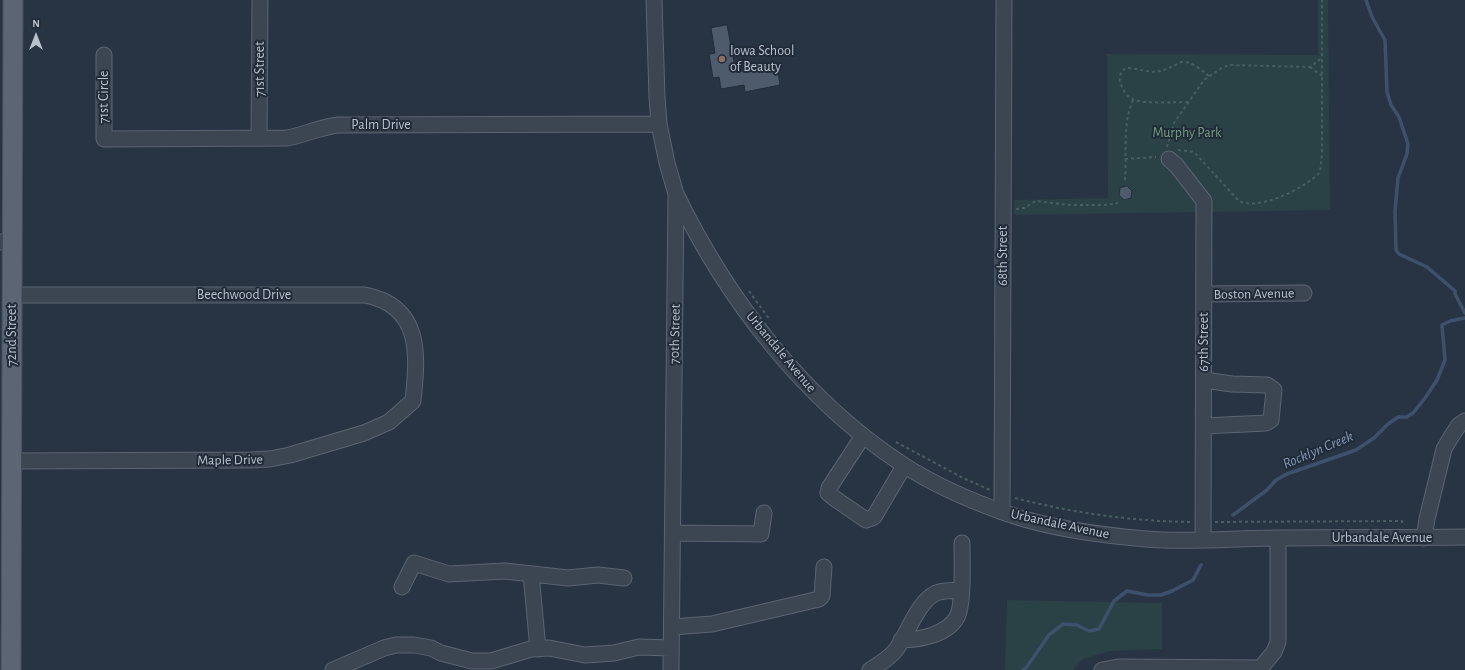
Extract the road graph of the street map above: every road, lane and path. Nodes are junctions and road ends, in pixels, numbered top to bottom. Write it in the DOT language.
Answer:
graph roads {
  1 [pos="13,0"];
  2 [pos="260,0"];
  3 [pos="654,0"];
  4 [pos="1004,0"];
  5 [pos="1322,0"];
  6 [pos="104,55"];
  7 [pos="1322,58"];
  8 [pos="1310,67"];
  9 [pos="7,70"];
  10 [pos="1209,76"];
  11 [pos="1322,76"];
  12 [pos="1133,100"];
  13 [pos="1188,102"];
  14 [pos="659,124"];
  15 [pos="259,138"];
  16 [pos="104,139"];
  17 [pos="1167,154"];
  18 [pos="1125,158"];
  19 [pos="1125,180"];
  20 [pos="676,194"];
  21 [pos="1118,203"];
  22 [pos="1016,209"];
  23 [pos="6,242"];
  24 [pos="747,289"];
  25 [pos="1304,293"];
  26 [pos="1204,294"];
  27 [pos="12,295"];
  28 [pos="773,324"];
  29 [pos="415,379"];
  30 [pos="1204,380"];
  31 [pos="6,417"];
  32 [pos="1465,421"];
  33 [pos="1204,426"];
  34 [pos="863,436"];
  35 [pos="894,442"];
  36 [pos="12,461"];
  37 [pos="904,466"];
  38 [pos="990,490"];
  39 [pos="1008,496"];
  40 [pos="1002,512"];
  41 [pos="764,513"];
  42 [pos="1196,522"];
  43 [pos="1209,522"];
  44 [pos="1402,526"];
  45 [pos="672,533"];
  46 [pos="1465,537"];
  47 [pos="1278,538"];
  48 [pos="1424,538"];
  49 [pos="1203,539"];
  50 [pos="962,543"];
  51 [pos="824,567"];
  52 [pos="531,574"];
  53 [pos="624,578"];
  54 [pos="402,587"];
  55 [pos="961,590"];
  56 [pos="6,596"];
  57 [pos="672,627"];
  58 [pos="901,640"];
  59 [pos="671,648"];
  60 [pos="538,649"];
  61 [pos="490,666"];
  62 [pos="1260,669"];
  63 [pos="11,670"];
  64 [pos="333,670"];
  65 [pos="671,670"];
  66 [pos="870,670"];
  67 [pos="1102,670"];
  1 -- 9 [label="main road, 72nd Street"];
  2 -- 15 [label="street, 71st Street"];
  3 -- 14 [label="street, 70th Street"];
  4 -- 40 [label="street, 68th Street"];
  5 -- 7 [label="path"];
  6 -- 16 [label="street, 71st Circle"];
  7 -- 8 [label="path"];
  7 -- 11 [label="path"];
  8 -- 10 [label="path"];
  8 -- 11 [label="path"];
  9 -- 23 [label="main road, 72nd Street"];
  10 -- 12 [label="path"];
  10 -- 13 [label="path"];
  11 -- 17 [label="path"];
  12 -- 13 [label="path"];
  12 -- 18 [label="path"];
  13 -- 17 [label="path"];
  14 -- 15 [label="street, Palm Drive"];
  14 -- 20 [label="street, 70th Street"];
  15 -- 16 [label="street, Palm Drive"];
  17 -- 18 [label="path"];
  17 -- 26 [label="street, 67th Street"];
  18 -- 19 [label="path"];
  20 -- 34 [label="street, Urbandale Avenue"];
  20 -- 45 [label="street, 70th Street"];
  21 -- 22 [label="path"];
  23 -- 27 [label="main road, 72nd Street"];
  24 -- 28 [label="path"];
  25 -- 26 [label="street, Boston Avenue"];
  26 -- 30 [label="street, 67th Street"];
  27 -- 29 [label="street, Beechwood Drive"];
  27 -- 31 [label="main road, 72nd Street"];
  29 -- 36 [label="street, Maple Drive"];
  30 -- 33 [label="street, 67th Street"];
  30 -- 33 [label="street"];
  31 -- 36 [label="main road, 72nd Street"];
  32 -- 48 [label="street"];
  33 -- 49 [label="street, 67th Street"];
  34 -- 37 [label="street, Urbandale Avenue"];
  34 -- 37 [label="street"];
  35 -- 38 [label="path"];
  36 -- 56 [label="main road, 72nd Street"];
  37 -- 40 [label="street, Urbandale Avenue"];
  39 -- 42 [label="path"];
  40 -- 49 [label="street, Urbandale Avenue"];
  41 -- 45 [label="street"];
  43 -- 44 [label="path"];
  45 -- 57 [label="street, 70th Street"];
  46 -- 48 [label="street, Urbandale Avenue"];
  47 -- 48 [label="street, Urbandale Avenue"];
  47 -- 49 [label="street, Urbandale Avenue"];
  47 -- 62 [label="street"];
  50 -- 55 [label="street"];
  51 -- 57 [label="street"];
  52 -- 53 [label="street"];
  52 -- 54 [label="street"];
  52 -- 60 [label="street"];
  55 -- 58 [label="street"];
  55 -- 58 [label="street"];
  56 -- 63 [label="main road, 72nd Street"];
  57 -- 59 [label="street, 70th Street"];
  58 -- 66 [label="street"];
  59 -- 60 [label="street"];
  59 -- 65 [label="street, 70th Street"];
  60 -- 61 [label="street"];
  61 -- 64 [label="street"];
  62 -- 67 [label="street"];
}
